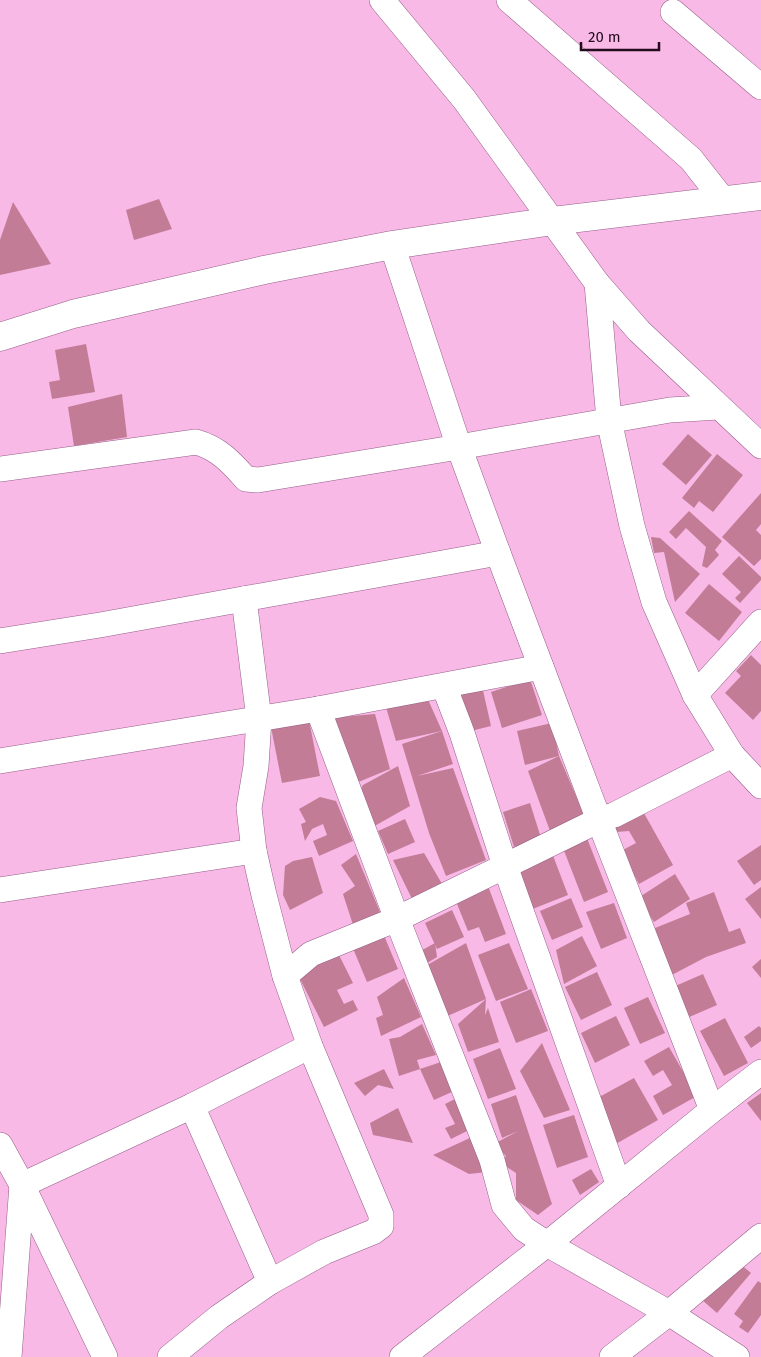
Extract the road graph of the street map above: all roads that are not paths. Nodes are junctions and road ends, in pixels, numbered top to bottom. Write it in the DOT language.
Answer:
graph roads {
  1 [pos="382,0"];
  2 [pos="509,0"];
  3 [pos="672,4"];
  4 [pos="761,87"];
  5 [pos="761,196"];
  6 [pos="724,200"];
  7 [pos="553,221"];
  8 [pos="392,245"];
  9 [pos="597,283"];
  10 [pos="0,337"];
  11 [pos="718,407"];
  12 [pos="609,420"];
  13 [pos="761,446"];
  14 [pos="459,447"];
  15 [pos="0,469"];
  16 [pos="498,553"];
  17 [pos="244,599"];
  18 [pos="761,622"];
  19 [pos="0,641"];
  20 [pos="541,667"];
  21 [pos="444,686"];
  22 [pos="695,695"];
  23 [pos="318,710"];
  24 [pos="259,719"];
  25 [pos="732,755"];
  26 [pos="0,761"];
  27 [pos="761,786"];
  28 [pos="599,820"];
  29 [pos="254,851"];
  30 [pos="505,866"];
  31 [pos="0,890"];
  32 [pos="397,919"];
  33 [pos="285,976"];
  34 [pos="310,1046"];
  35 [pos="761,1072"];
  36 [pos="192,1106"];
  37 [pos="712,1110"];
  38 [pos="0,1145"];
  39 [pos="22,1185"];
  40 [pos="618,1186"];
  41 [pos="761,1236"];
  42 [pos="547,1244"];
  43 [pos="270,1282"];
  44 [pos="669,1313"];
  45 [pos="9,1357"];
  46 [pos="105,1357"];
  47 [pos="170,1357"];
  48 [pos="402,1357"];
  49 [pos="612,1357"];
  50 [pos="737,1357"];
  1 -- 7 [label="street"];
  2 -- 6 [label="street"];
  3 -- 4 [label="street"];
  5 -- 6 [label="street"];
  6 -- 7 [label="street"];
  7 -- 8 [label="street"];
  7 -- 9 [label="street"];
  8 -- 10 [label="street"];
  8 -- 14 [label="street"];
  9 -- 11 [label="street"];
  9 -- 12 [label="street"];
  11 -- 12 [label="street"];
  11 -- 13 [label="street"];
  12 -- 14 [label="street"];
  12 -- 22 [label="street"];
  14 -- 15 [label="street"];
  14 -- 16 [label="street"];
  16 -- 17 [label="street"];
  16 -- 20 [label="street"];
  17 -- 19 [label="street"];
  17 -- 24 [label="street"];
  18 -- 22 [label="street"];
  20 -- 21 [label="street"];
  20 -- 28 [label="street"];
  21 -- 23 [label="street"];
  21 -- 30 [label="street"];
  22 -- 25 [label="street"];
  23 -- 24 [label="street"];
  23 -- 32 [label="street"];
  24 -- 26 [label="street"];
  24 -- 29 [label="street"];
  25 -- 27 [label="street"];
  25 -- 28 [label="street"];
  28 -- 30 [label="street"];
  28 -- 37 [label="street"];
  29 -- 31 [label="street"];
  29 -- 33 [label="street"];
  30 -- 32 [label="street"];
  30 -- 40 [label="street"];
  32 -- 33 [label="street"];
  32 -- 42 [label="street"];
  33 -- 34 [label="street"];
  34 -- 36 [label="street"];
  34 -- 43 [label="street"];
  35 -- 37 [label="street"];
  36 -- 39 [label="street"];
  36 -- 43 [label="street"];
  37 -- 40 [label="street"];
  38 -- 39 [label="street"];
  39 -- 45 [label="street"];
  39 -- 46 [label="street"];
  40 -- 42 [label="street"];
  41 -- 44 [label="street"];
  42 -- 44 [label="street"];
  42 -- 48 [label="street"];
  43 -- 47 [label="street"];
  44 -- 49 [label="street"];
  44 -- 50 [label="street"];
}
